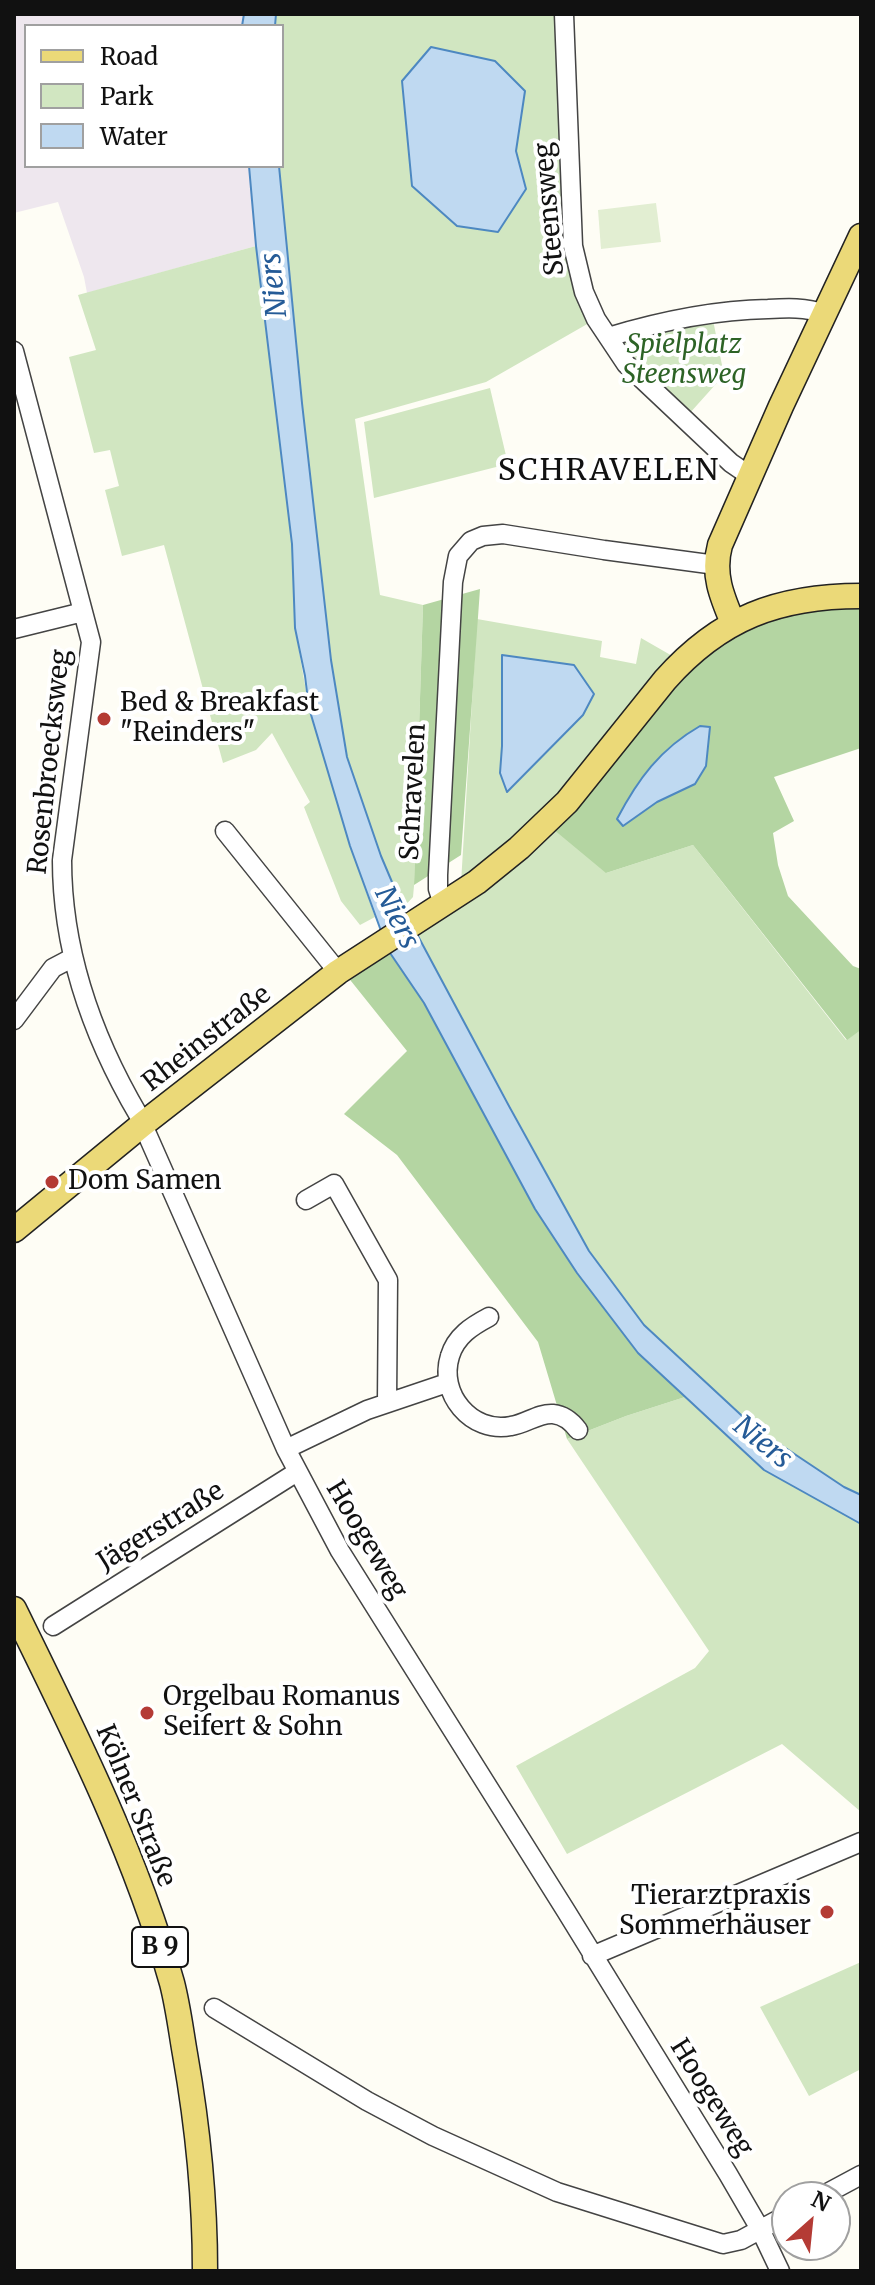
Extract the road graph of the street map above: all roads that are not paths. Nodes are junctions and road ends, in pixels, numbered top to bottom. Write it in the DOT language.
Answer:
graph roads {
  1 [pos="564,14"];
  2 [pos="861,236"];
  3 [pos="824,314"];
  4 [pos="608,337"];
  5 [pos="14,351"];
  6 [pos="750,476"];
  7 [pos="716,565"];
  8 [pos="861,596"];
  9 [pos="83,612"];
  10 [pos="733,623"];
  11 [pos="14,629"];
  12 [pos="225,831"];
  13 [pos="434,910"];
  14 [pos="72,958"];
  15 [pos="338,972"];
  16 [pos="14,1020"];
  17 [pos="143,1124"];
  18 [pos="306,1200"];
  19 [pos="14,1230"];
  20 [pos="489,1317"];
  21 [pos="447,1383"];
  22 [pos="387,1402"];
  23 [pos="578,1430"];
  24 [pos="286,1449"];
  25 [pos="297,1472"];
  26 [pos="14,1609"];
  27 [pos="53,1626"];
  28 [pos="861,1842"];
  29 [pos="592,1956"];
  30 [pos="214,2008"];
  31 [pos="771,2223"];
  32 [pos="760,2229"];
  33 [pos="205,2271"];
  34 [pos="780,2271"];
  1 -- 4 [label="street, Steensweg"];
  2 -- 3 [label="main road"];
  3 -- 4 [label="street"];
  3 -- 6 [label="main road"];
  4 -- 6 [label="street, Steensweg"];
  5 -- 9 [label="street, Rosenbroecksweg"];
  6 -- 7 [label="main road"];
  7 -- 10 [label="main road"];
  7 -- 13 [label="street, Schravelen"];
  8 -- 10 [label="main road"];
  9 -- 11 [label="street"];
  9 -- 14 [label="street, Rosenbroecksweg"];
  10 -- 13 [label="main road"];
  12 -- 15 [label="street"];
  13 -- 15 [label="main road, Rheinstraße"];
  14 -- 16 [label="street"];
  14 -- 17 [label="street, Rosenbroecksweg"];
  15 -- 17 [label="main road, Rheinstraße"];
  17 -- 19 [label="main road, Rheinstraße"];
  17 -- 24 [label="street, Hoogeweg"];
  18 -- 22 [label="street"];
  20 -- 21 [label="street"];
  21 -- 22 [label="street"];
  21 -- 23 [label="street"];
  22 -- 24 [label="street"];
  24 -- 25 [label="street, Hoogeweg"];
  25 -- 27 [label="street, Jägerstraße"];
  25 -- 29 [label="street, Hoogeweg"];
  26 -- 33 [label="main road, Kölner Straße / B 9"];
  28 -- 29 [label="street"];
  29 -- 32 [label="street, Hoogeweg"];
  30 -- 32 [label="street"];
  31 -- 32 [label="street"];
  32 -- 34 [label="street, Hoogeweg"];
}
